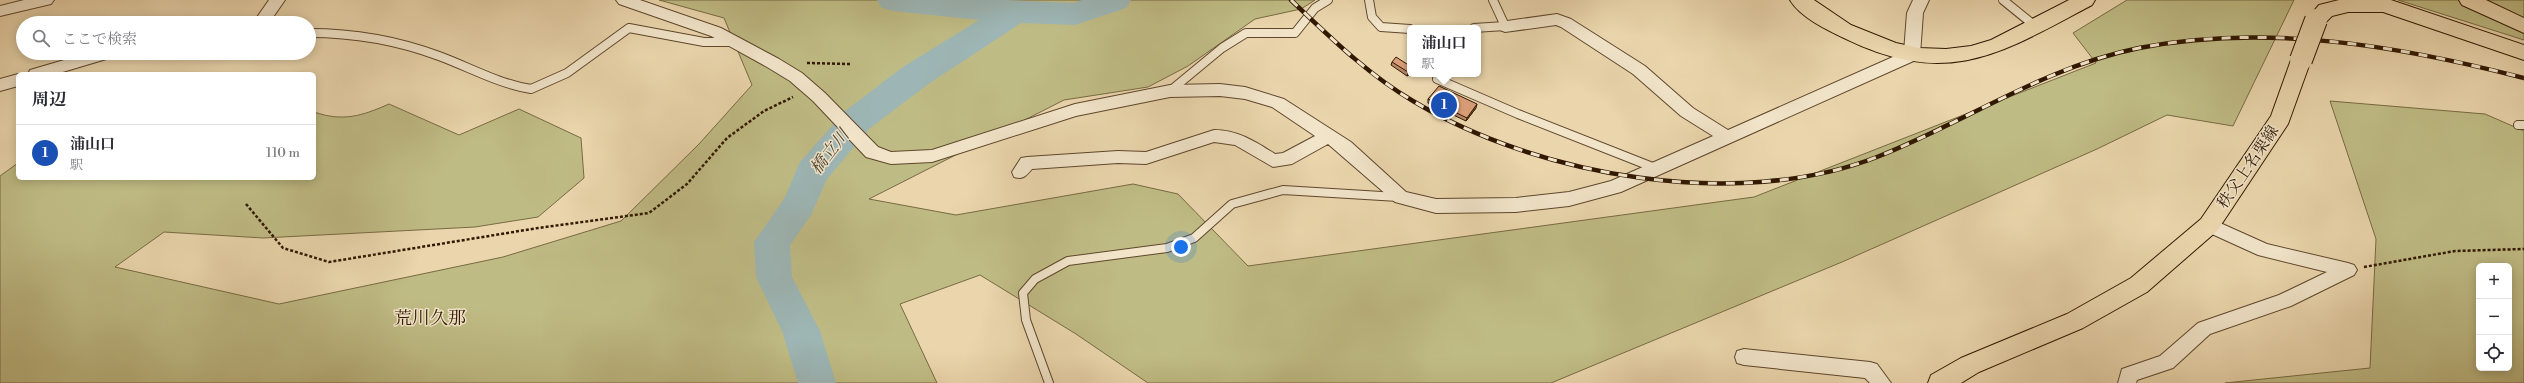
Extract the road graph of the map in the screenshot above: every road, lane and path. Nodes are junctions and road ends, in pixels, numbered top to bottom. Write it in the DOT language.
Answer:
graph roads {
  1 [pos="46,0"];
  2 [pos="277,0"];
  3 [pos="624,0"];
  4 [pos="1328,0"];
  5 [pos="1369,0"];
  6 [pos="1493,0"];
  7 [pos="1800,0"];
  8 [pos="1922,0"];
  9 [pos="2003,0"];
  10 [pos="2085,0"];
  11 [pos="2469,0"];
  12 [pos="0,11"];
  13 [pos="266,16"];
  14 [pos="1505,26"];
  15 [pos="2035,26"];
  16 [pos="2524,26"];
  17 [pos="1481,28"];
  18 [pos="1407,29"];
  19 [pos="316,32"];
  20 [pos="735,42"];
  21 [pos="2524,53"];
  22 [pos="1912,55"];
  23 [pos="84,60"];
  24 [pos="804,63"];
  25 [pos="850,64"];
  26 [pos="43,72"];
  27 [pos="1436,80"];
  28 [pos="16,81"];
  29 [pos="0,85"];
  30 [pos="1170,91"];
  31 [pos="814,92"];
  32 [pos="1329,136"];
  33 [pos="1727,137"];
  34 [pos="1655,168"];
  35 [pos="1020,172"];
  36 [pos="1401,197"];
  37 [pos="246,204"];
  38 [pos="2209,225"];
  39 [pos="2524,249"];
  40 [pos="2348,270"];
  41 [pos="1744,357"];
  42 [pos="1049,383"];
  43 [pos="1882,383"];
  44 [pos="1940,383"];
  45 [pos="2127,383"];
  1 -- 12 [label="street"];
  2 -- 13 [label="street"];
  3 -- 20 [label="street"];
  4 -- 30 [label="lane"];
  5 -- 18 [label="lane"];
  6 -- 14 [label="lane"];
  7 -- 22 [label="main road"];
  8 -- 22 [label="street"];
  9 -- 15 [label="lane"];
  10 -- 15 [label="main road"];
  11 -- 16 [label="main road"];
  14 -- 17 [label="lane"];
  14 -- 33 [label="street"];
  15 -- 22 [label="main road"];
  19 -- 20 [label="lane"];
  20 -- 31 [label="street"];
  21 -- 38 [label="main road, 秩父上名栗線, bridge"];
  22 -- 33 [label="street"];
  23 -- 26 [label="street"];
  24 -- 25 [label="path"];
  27 -- 34 [label="lane"];
  28 -- 29 [label="street"];
  30 -- 31 [label="street"];
  30 -- 32 [label="street"];
  31 -- 37 [label="path"];
  32 -- 35 [label="street"];
  32 -- 36 [label="street"];
  33 -- 34 [label="street"];
  34 -- 36 [label="street"];
  36 -- 42 [label="lane"];
  38 -- 40 [label="street"];
  38 -- 44 [label="main road, 秩父上名栗線"];
  39 -- 40 [label="path"];
  40 -- 45 [label="street"];
  41 -- 43 [label="street"];
}
